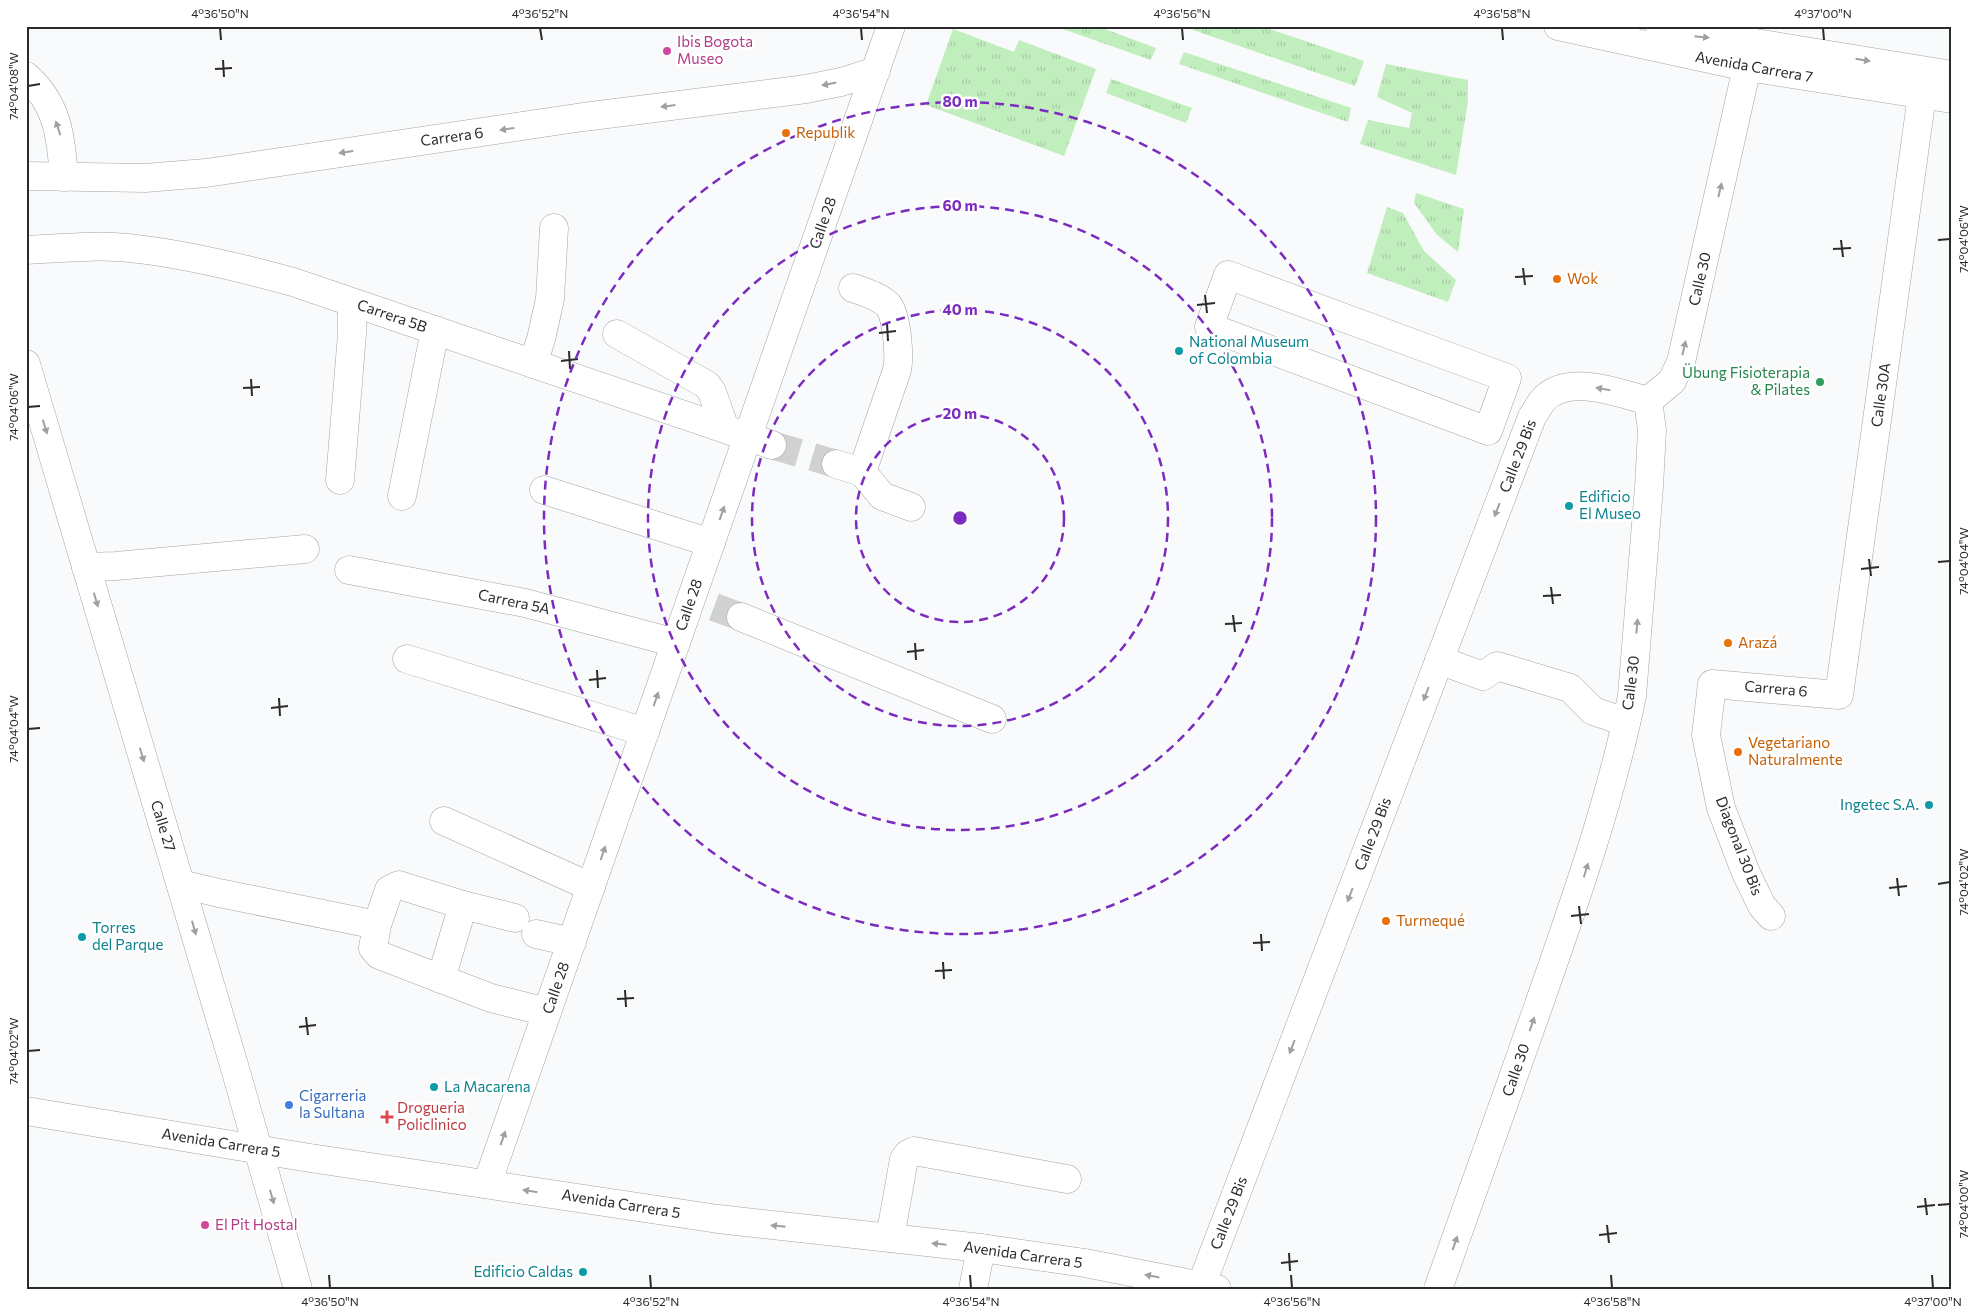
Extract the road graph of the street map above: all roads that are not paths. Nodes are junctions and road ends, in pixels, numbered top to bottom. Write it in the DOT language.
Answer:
graph roads {
  1 [pos="891,26"];
  2 [pos="1558,26"];
  3 [pos="1601,26"];
  4 [pos="1747,67"];
  5 [pos="876,72"];
  6 [pos="1952,75"];
  7 [pos="26,76"];
  8 [pos="1922,95"];
  9 [pos="1952,99"];
  10 [pos="26,176"];
  11 [pos="64,177"];
  12 [pos="554,228"];
  13 [pos="26,250"];
  14 [pos="853,288"];
  15 [pos="352,303"];
  16 [pos="434,330"];
  17 [pos="617,334"];
  18 [pos="26,364"];
  19 [pos="533,364"];
  20 [pos="1507,378"];
  21 [pos="1648,401"];
  22 [pos="748,437"];
  23 [pos="836,464"];
  24 [pos="862,472"];
  25 [pos="340,480"];
  26 [pos="544,490"];
  27 [pos="402,496"];
  28 [pos="910,507"];
  29 [pos="711,543"];
  30 [pos="305,549"];
  31 [pos="86,567"];
  32 [pos="349,570"];
  33 [pos="741,617"];
  34 [pos="676,643"];
  35 [pos="407,659"];
  36 [pos="1439,660"];
  37 [pos="1712,684"];
  38 [pos="1839,695"];
  39 [pos="992,719"];
  40 [pos="1626,722"];
  41 [pos="645,732"];
  42 [pos="444,821"];
  43 [pos="181,884"];
  44 [pos="591,887"];
  45 [pos="463,905"];
  46 [pos="1771,916"];
  47 [pos="377,925"];
  48 [pos="572,942"];
  49 [pos="441,979"];
  50 [pos="547,1012"];
  51 [pos="26,1111"];
  52 [pos="259,1150"];
  53 [pos="1067,1179"];
  54 [pos="487,1184"];
  55 [pos="890,1238"];
  56 [pos="980,1248"];
  57 [pos="1209,1287"];
  58 [pos="298,1289"];
  59 [pos="974,1289"];
  60 [pos="1438,1289"];
  1 -- 5 [label="street, Calle 28"];
  2 -- 4 [label="street, Avenida Carrera 7"];
  3 -- 6 [label="street, Avenida Carrera 7, one-way"];
  4 -- 8 [label="street, Avenida Carrera 7"];
  21 -- 4 [label="street, Calle 30, one-way"];
  5 -- 11 [label="street, Carrera 6, one-way"];
  5 -- 22 [label="street, Calle 28"];
  11 -- 7 [label="street, one-way"];
  8 -- 9 [label="street, Avenida Carrera 7"];
  8 -- 38 [label="street, Calle 30A"];
  10 -- 11 [label="street, Carrera 6"];
  12 -- 19 [label="street"];
  13 -- 15 [label="street, Carrera 5B"];
  14 -- 24 [label="street"];
  15 -- 16 [label="street, Carrera 5B"];
  15 -- 25 [label="street"];
  16 -- 19 [label="street, Carrera 5B"];
  16 -- 27 [label="street"];
  17 -- 22 [label="street"];
  18 -- 31 [label="street, Calle 27, one-way"];
  19 -- 22 [label="street, Carrera 5B"];
  20 -- 20 [label="street"];
  21 -- 36 [label="street, Calle 29 Bis, one-way"];
  40 -- 21 [label="street, Calle 30, one-way"];
  29 -- 22 [label="street, Calle 28, one-way"];
  23 -- 24 [label="street"];
  24 -- 28 [label="street"];
  26 -- 29 [label="street"];
  29 -- 34 [label="street, Calle 28"];
  30 -- 31 [label="street"];
  31 -- 43 [label="street, Calle 27, one-way"];
  32 -- 34 [label="street, Carrera 5A"];
  33 -- 39 [label="street"];
  41 -- 34 [label="street, Calle 28, one-way"];
  35 -- 41 [label="street"];
  36 -- 40 [label="street"];
  36 -- 57 [label="street, Calle 29 Bis, one-way"];
  37 -- 38 [label="street, Carrera 6"];
  37 -- 46 [label="street, Diagonal 30 Bis"];
  60 -- 40 [label="street, Calle 30, one-way"];
  44 -- 41 [label="street, Calle 28, one-way"];
  42 -- 44 [label="street"];
  43 -- 47 [label="street"];
  43 -- 52 [label="street, Calle 27, one-way"];
  44 -- 48 [label="street, Calle 28"];
  45 -- 47 [label="street"];
  45 -- 48 [label="street"];
  45 -- 49 [label="street"];
  47 -- 49 [label="street"];
  48 -- 50 [label="street, Calle 28"];
  49 -- 50 [label="street"];
  54 -- 50 [label="street, Calle 28, one-way"];
  51 -- 52 [label="street, Avenida Carrera 5"];
  52 -- 54 [label="street, Avenida Carrera 5"];
  52 -- 58 [label="street, Calle 27, one-way"];
  53 -- 55 [label="street"];
  55 -- 54 [label="street, Avenida Carrera 5, one-way"];
  56 -- 55 [label="street, Avenida Carrera 5, one-way"];
  57 -- 56 [label="street, Avenida Carrera 5, one-way"];
  56 -- 59 [label="street"];
}
